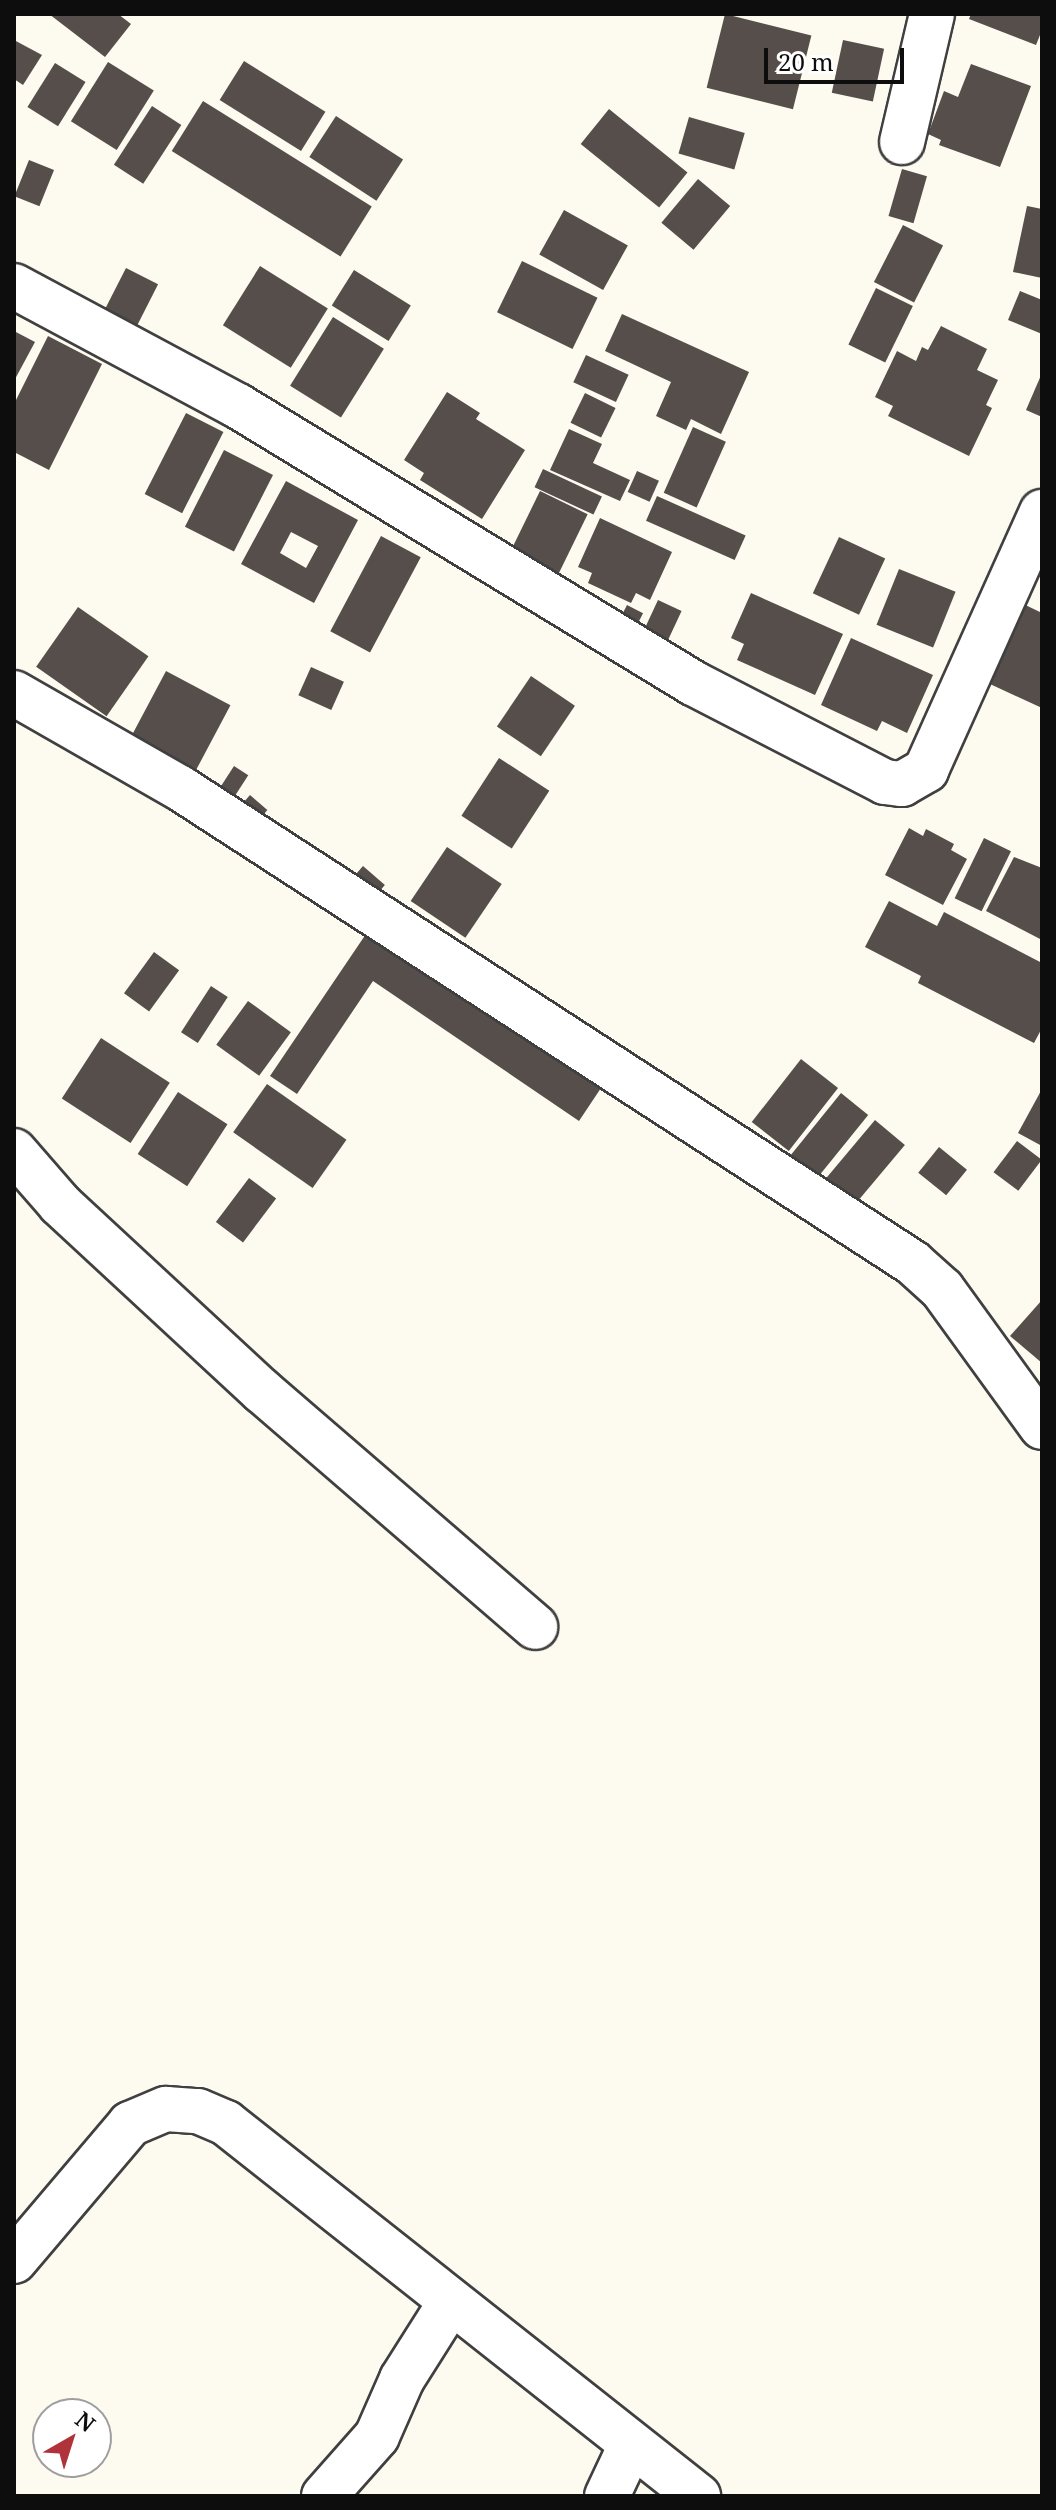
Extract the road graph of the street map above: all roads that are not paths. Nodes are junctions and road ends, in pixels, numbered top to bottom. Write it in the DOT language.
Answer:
graph roads {
  1 [pos="932,14"];
  2 [pos="902,142"];
  3 [pos="14,286"];
  4 [pos="1042,512"];
  5 [pos="1030,568"];
  6 [pos="14,693"];
  7 [pos="14,1151"];
  8 [pos="1042,1427"];
  9 [pos="535,1627"];
  10 [pos="14,2261"];
  11 [pos="450,2303"];
  12 [pos="631,2445"];
  13 [pos="324,2496"];
  14 [pos="607,2496"];
  15 [pos="698,2496"];
  1 -- 2 [label="street"];
  3 -- 5 [label="street"];
  4 -- 5 [label="street"];
  6 -- 8 [label="street"];
  7 -- 9 [label="street"];
  10 -- 11 [label="street"];
  11 -- 12 [label="street"];
  11 -- 13 [label="street"];
  12 -- 14 [label="street"];
  12 -- 15 [label="street"];
}
